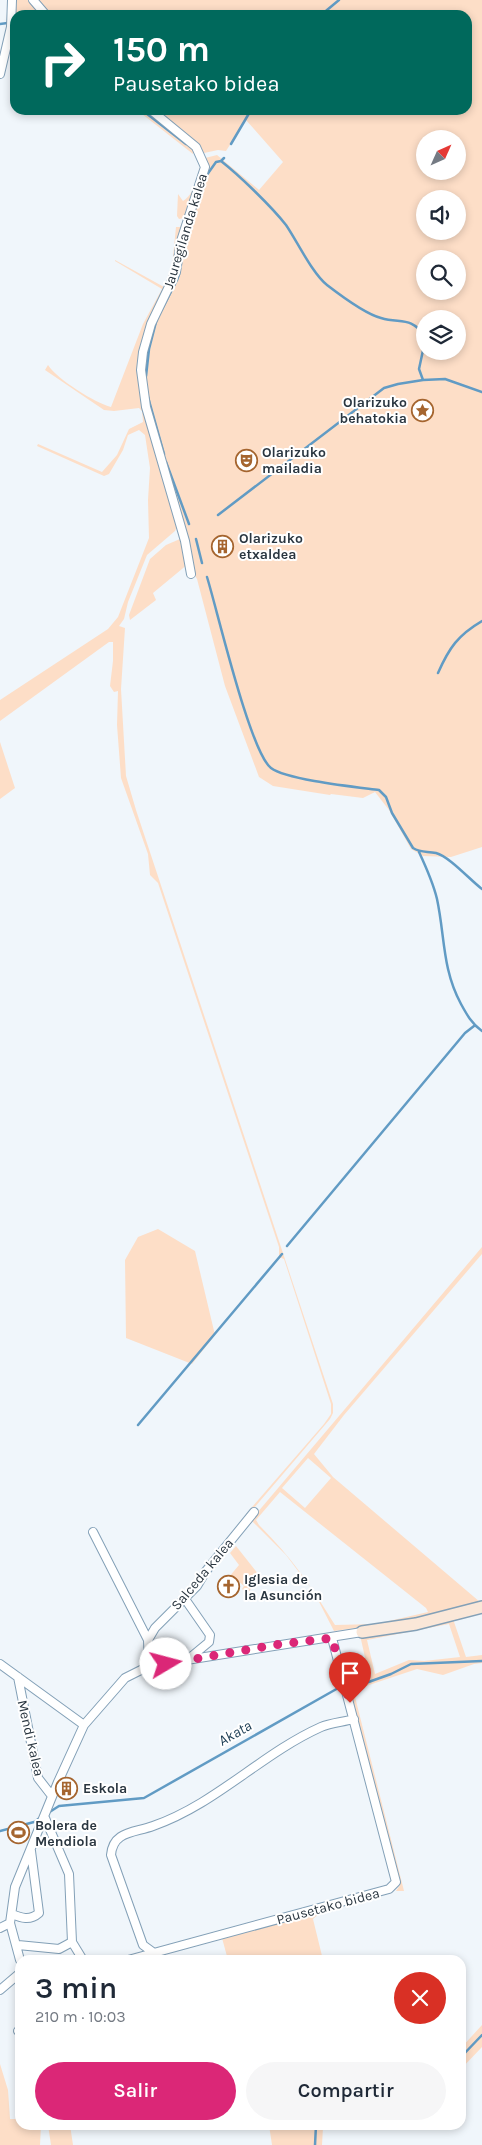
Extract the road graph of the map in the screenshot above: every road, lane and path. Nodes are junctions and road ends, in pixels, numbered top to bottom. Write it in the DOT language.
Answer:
graph roads {
  1 [pos="34,0"];
  2 [pos="42,10"];
  3 [pos="10,28"];
  4 [pos="0,74"];
  5 [pos="158,115"];
  6 [pos="190,574"];
  7 [pos="254,1512"];
  8 [pos="93,1532"];
  9 [pos="185,1599"];
  10 [pos="482,1607"];
  11 [pos="362,1632"];
  12 [pos="332,1638"];
  13 [pos="148,1640"];
  14 [pos="185,1661"];
  15 [pos="0,1664"];
  16 [pos="148,1666"];
  17 [pos="18,1677"];
  18 [pos="354,1719"];
  19 [pos="84,1725"];
  20 [pos="52,1796"];
  21 [pos="44,1818"];
  22 [pos="31,1850"];
  23 [pos="12,1914"];
  24 [pos="10,1923"];
  25 [pos="0,1928"];
  26 [pos="72,1942"];
  27 [pos="18,1945"];
  28 [pos="154,1953"];
  29 [pos="19,1955"];
  30 [pos="81,1955"];
  31 [pos="147,1955"];
  32 [pos="15,1977"];
  33 [pos="0,1990"];
  1 -- 2 [label="street"];
  3 -- 4 [label="street"];
  5 -- 6 [label="street, Jauregilanda kalea"];
  7 -- 9 [label="street, Salceda kalea"];
  8 -- 13 [label="street"];
  9 -- 13 [label="street, Salceda kalea"];
  9 -- 14 [label="street"];
  10 -- 11 [label="street"];
  11 -- 12 [label="street"];
  12 -- 14 [label="street"];
  12 -- 18 [label="street, Pausetako bidea"];
  13 -- 16 [label="street"];
  14 -- 16 [label="street"];
  15 -- 17 [label="street"];
  16 -- 19 [label="street"];
  17 -- 19 [label="street"];
  17 -- 20 [label="street, Mendi kalea"];
  18 -- 28 [label="street"];
  18 -- 28 [label="street, Pausetako bidea"];
  19 -- 20 [label="street"];
  20 -- 21 [label="street"];
  21 -- 22 [label="street"];
  21 -- 26 [label="street"];
  22 -- 23 [label="street"];
  22 -- 23 [label="street"];
  23 -- 24 [label="street"];
  24 -- 25 [label="street"];
  24 -- 27 [label="street"];
  26 -- 27 [label="street"];
  26 -- 30 [label="street"];
  27 -- 29 [label="street"];
  28 -- 31 [label="street, Pausetako bidea"];
  32 -- 33 [label="street"];
}
